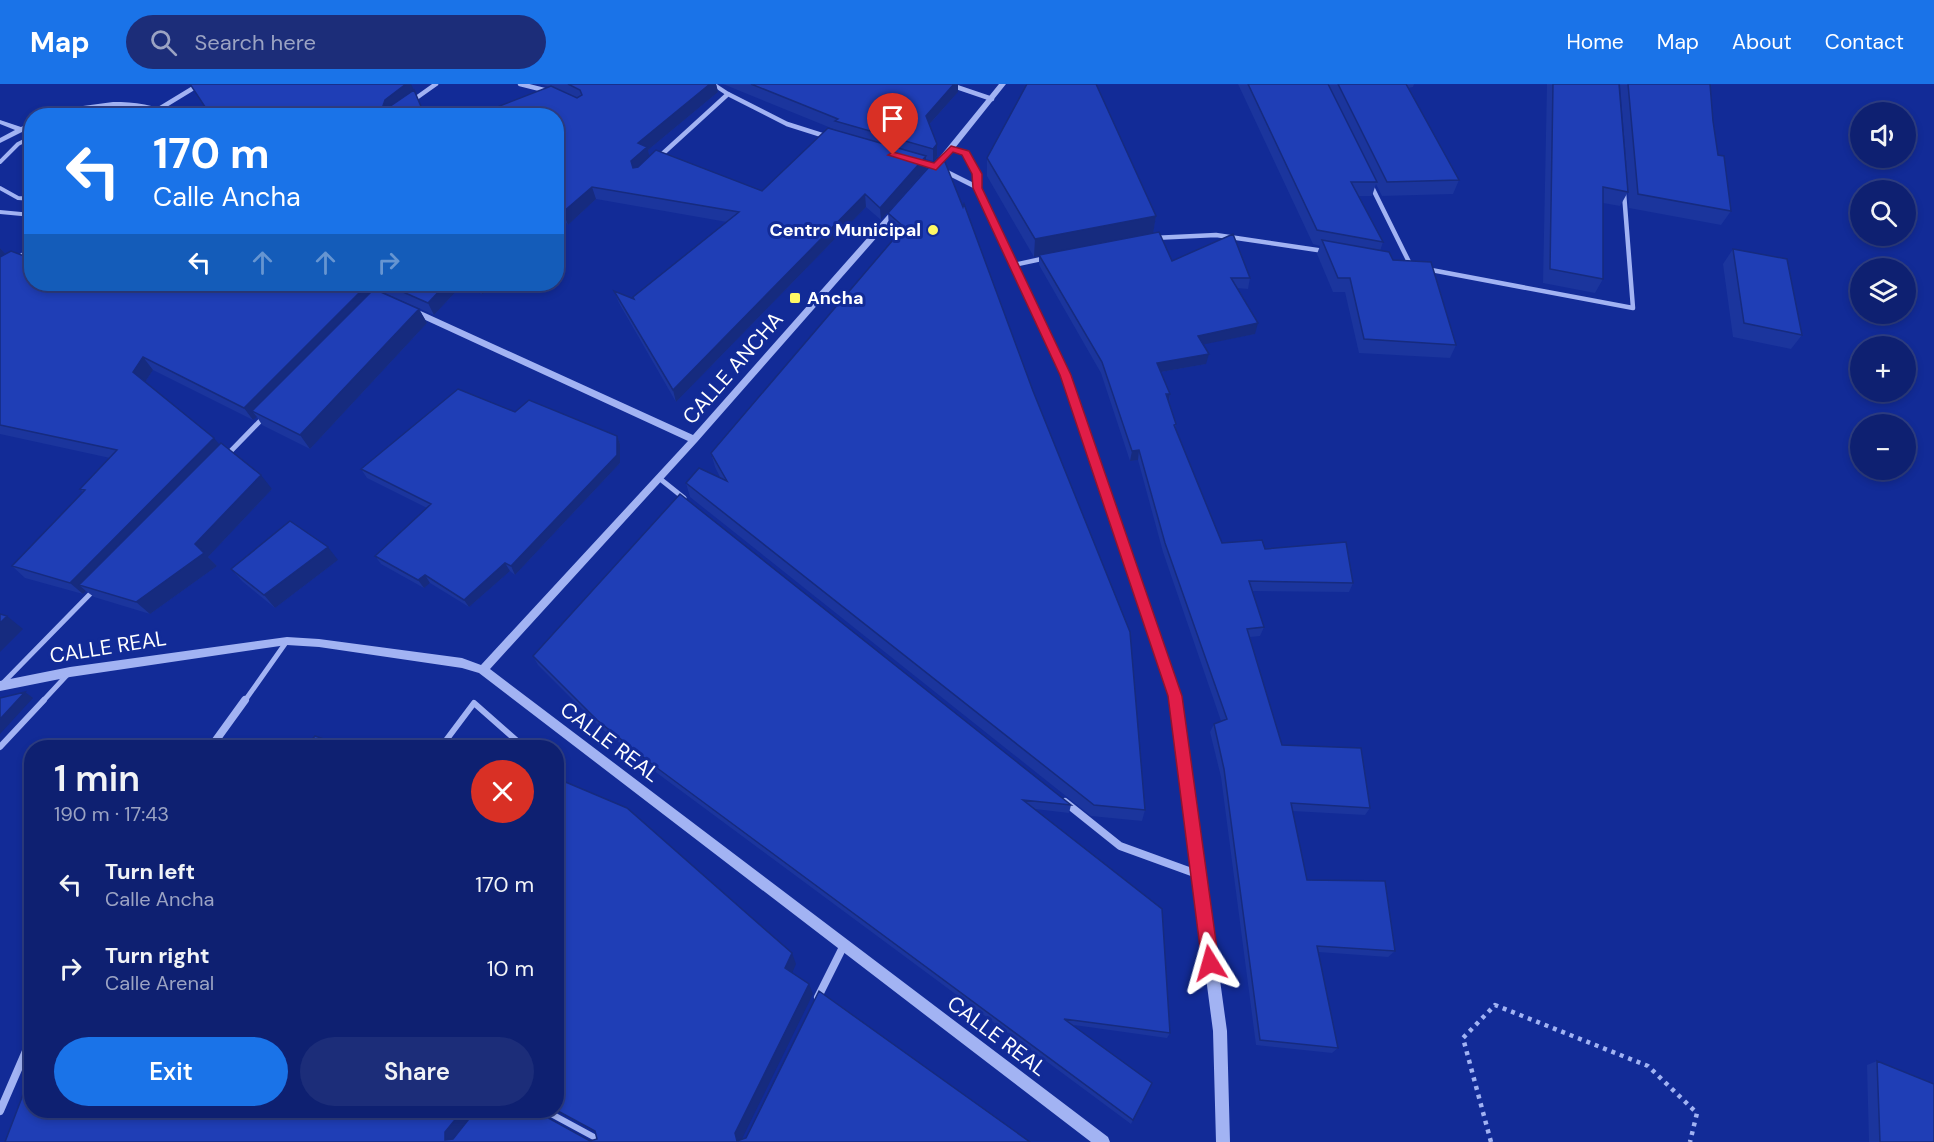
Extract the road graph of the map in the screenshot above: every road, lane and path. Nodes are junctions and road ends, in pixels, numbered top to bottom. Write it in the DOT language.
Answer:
graph roads {
  1 [pos="200,84"];
  2 [pos="436,84"];
  3 [pos="520,84"];
  4 [pos="713,84"];
  5 [pos="948,84"];
  6 [pos="1004,84"];
  7 [pos="557,94"];
  8 [pos="728,94"];
  9 [pos="992,99"];
  10 [pos="410,103"];
  11 [pos="83,108"];
  12 [pos="145,108"];
  13 [pos="162,108"];
  14 [pos="0,122"];
  15 [pos="24,127"];
  16 [pos="19,129"];
  17 [pos="839,140"];
  18 [pos="0,141"];
  19 [pos="24,141"];
  20 [pos="951,149"];
  21 [pos="654,161"];
  22 [pos="0,162"];
  23 [pos="925,164"];
  24 [pos="936,167"];
  25 [pos="928,175"];
  26 [pos="1369,181"];
  27 [pos="0,188"];
  28 [pos="978,188"];
  29 [pos="1623,190"];
  30 [pos="24,198"];
  31 [pos="906,201"];
  32 [pos="0,212"];
  33 [pos="24,214"];
  34 [pos="1151,238"];
  35 [pos="1332,252"];
  36 [pos="24,255"];
  37 [pos="1058,256"];
  38 [pos="1400,264"];
  39 [pos="1014,265"];
  40 [pos="1411,266"];
  41 [pos="0,271"];
  42 [pos="403,306"];
  43 [pos="272,409"];
  44 [pos="694,440"];
  45 [pos="222,459"];
  46 [pos="659,478"];
  47 [pos="686,500"];
  48 [pos="99,585"];
  49 [pos="287,641"];
  50 [pos="483,670"];
  51 [pos="70,672"];
  52 [pos="0,686"];
  53 [pos="216,740"];
  54 [pos="446,740"];
  55 [pos="516,740"];
  56 [pos="0,747"];
  57 [pos="1055,794"];
  58 [pos="1197,874"];
  59 [pos="845,944"];
  60 [pos="814,1007"];
  61 [pos="24,1056"];
  62 [pos="0,1111"];
  63 [pos="559,1118"];
  64 [pos="603,1142"];
  65 [pos="1103,1142"];
  66 [pos="1223,1142"];
  67 [pos="1491,1142"];
  68 [pos="1690,1142"];
  1 -- 13 [label="street"];
  2 -- 10 [label="street"];
  3 -- 7 [label="street"];
  4 -- 8 [label="street"];
  5 -- 9 [label="street"];
  6 -- 9 [label="street"];
  8 -- 17 [label="street"];
  8 -- 21 [label="street"];
  9 -- 20 [label="street"];
  11 -- 12 [label="street"];
  14 -- 16 [label="street"];
  15 -- 16 [label="street"];
  16 -- 18 [label="street"];
  19 -- 22 [label="street"];
  20 -- 24 [label="street"];
  20 -- 28 [label="street"];
  23 -- 24 [label="street"];
  24 -- 25 [label="street"];
  24 -- 28 [label="street"];
  26 -- 40 [label="street"];
  27 -- 30 [label="street"];
  28 -- 39 [label="street"];
  29 -- 40 [label="street"];
  31 -- 44 [label="street, CALLE ANCHA"];
  32 -- 33 [label="street"];
  34 -- 35 [label="street"];
  36 -- 41 [label="street"];
  37 -- 39 [label="street"];
  38 -- 40 [label="street"];
  39 -- 58 [label="street"];
  42 -- 44 [label="street"];
  43 -- 45 [label="street"];
  44 -- 46 [label="street, CALLE ANCHA"];
  46 -- 47 [label="street"];
  46 -- 50 [label="street, CALLE ANCHA"];
  48 -- 52 [label="street"];
  49 -- 50 [label="street, CALLE REAL"];
  49 -- 51 [label="street, CALLE REAL"];
  49 -- 53 [label="street"];
  50 -- 59 [label="street, CALLE REAL"];
  51 -- 52 [label="street, CALLE REAL"];
  51 -- 56 [label="street"];
  54 -- 55 [label="street"];
  57 -- 58 [label="street"];
  58 -- 66 [label="street"];
  59 -- 60 [label="street"];
  59 -- 65 [label="street, CALLE REAL"];
  61 -- 62 [label="street"];
  63 -- 64 [label="street"];
  67 -- 68 [label="path"];
}
